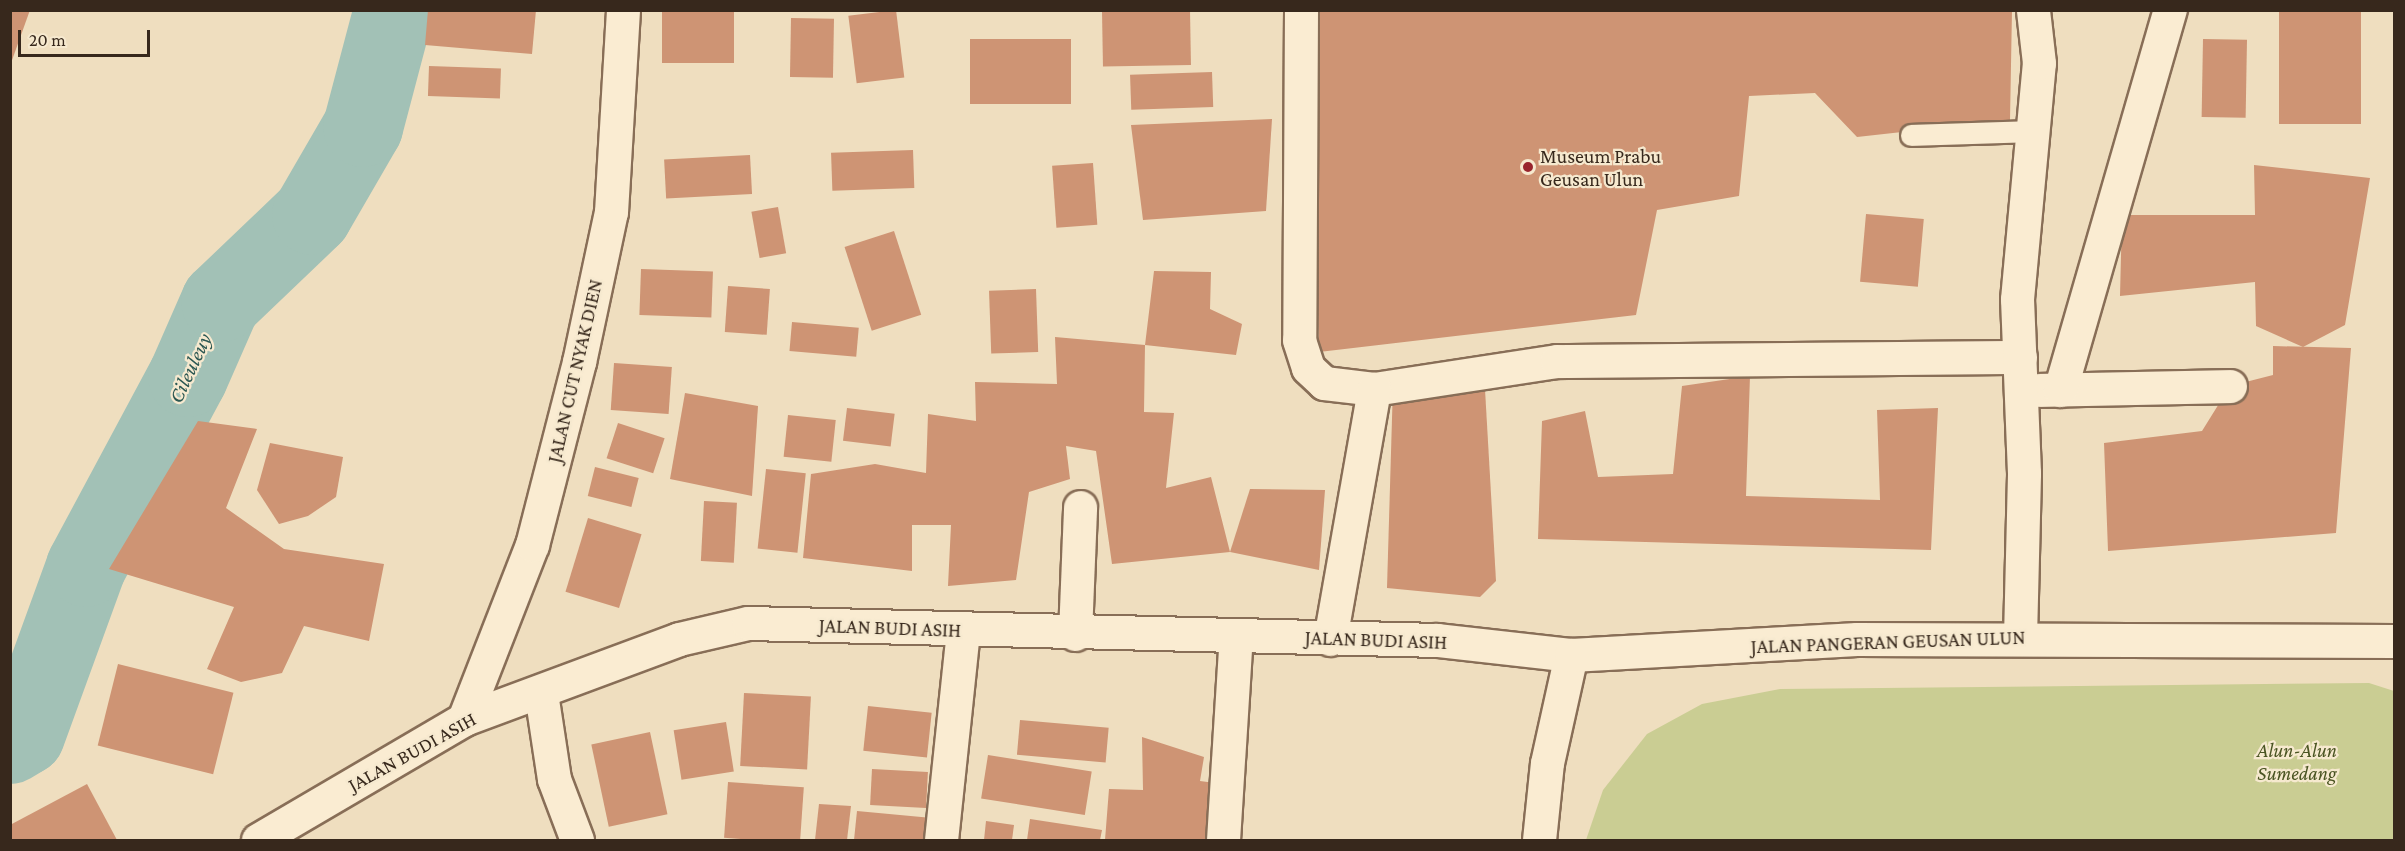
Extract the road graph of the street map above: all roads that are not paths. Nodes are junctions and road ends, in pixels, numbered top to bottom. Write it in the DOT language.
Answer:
graph roads {
  1 [pos="623,10"];
  2 [pos="1301,10"];
  3 [pos="2033,10"];
  4 [pos="2170,10"];
  5 [pos="2032,131"];
  6 [pos="1911,135"];
  7 [pos="2020,357"];
  8 [pos="2230,386"];
  9 [pos="1374,389"];
  10 [pos="2020,390"];
  11 [pos="2060,390"];
  12 [pos="1080,507"];
  13 [pos="963,630"];
  14 [pos="1075,634"];
  15 [pos="1236,636"];
  16 [pos="2394,636"];
  17 [pos="2020,638"];
  18 [pos="1330,639"];
  19 [pos="1571,655"];
  20 [pos="541,693"];
  21 [pos="464,719"];
  22 [pos="258,840"];
  23 [pos="577,840"];
  24 [pos="941,840"];
  25 [pos="1222,840"];
  26 [pos="1539,840"];
  1 -- 21 [label="street, JALAN CUT NYAK DIEN"];
  2 -- 9 [label="street"];
  3 -- 5 [label="street"];
  4 -- 11 [label="street"];
  5 -- 6 [label="lane"];
  5 -- 7 [label="street"];
  7 -- 9 [label="street"];
  7 -- 10 [label="street"];
  8 -- 11 [label="street"];
  9 -- 18 [label="street"];
  10 -- 11 [label="street"];
  10 -- 17 [label="street"];
  12 -- 14 [label="street"];
  13 -- 14 [label="street, JALAN BUDI ASIH"];
  13 -- 20 [label="street, JALAN BUDI ASIH"];
  13 -- 24 [label="street"];
  14 -- 15 [label="street, JALAN BUDI ASIH"];
  15 -- 18 [label="street, JALAN BUDI ASIH"];
  15 -- 25 [label="street"];
  16 -- 17 [label="street, JALAN PANGERAN GEUSAN ULUN"];
  17 -- 19 [label="street, JALAN PANGERAN GEUSAN ULUN"];
  18 -- 19 [label="street, JALAN BUDI ASIH"];
  19 -- 26 [label="street"];
  20 -- 21 [label="street, JALAN BUDI ASIH"];
  20 -- 23 [label="street"];
  21 -- 22 [label="street, JALAN BUDI ASIH"];
}
